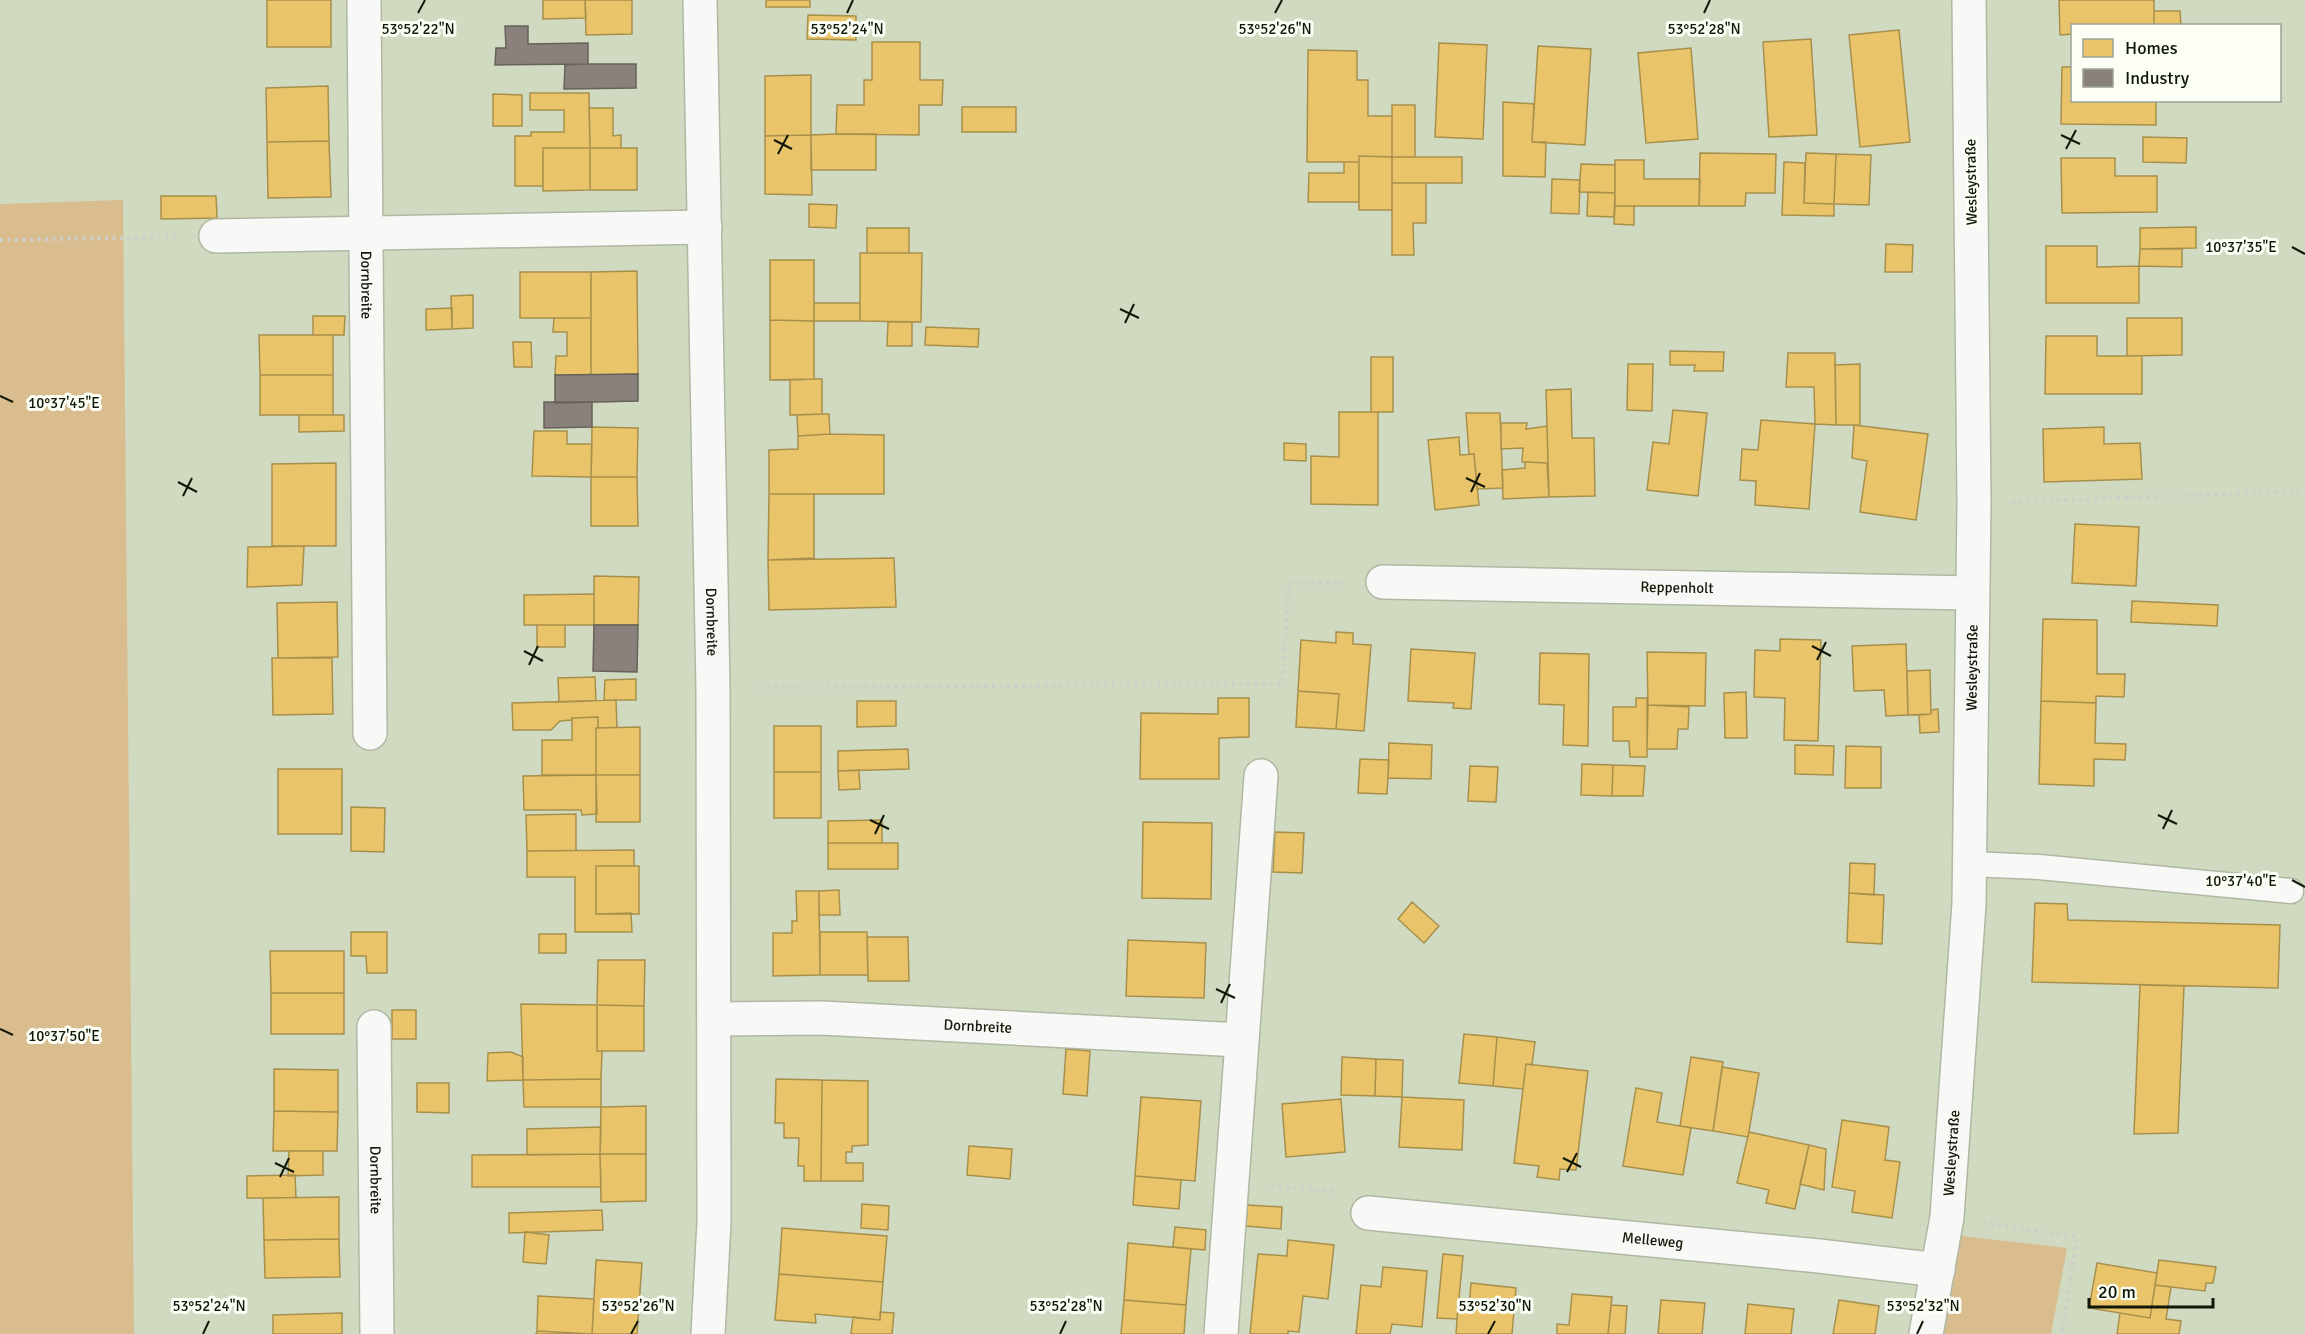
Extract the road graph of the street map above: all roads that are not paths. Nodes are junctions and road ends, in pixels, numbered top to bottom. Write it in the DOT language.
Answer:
graph roads {
  1 [pos="364,0"];
  2 [pos="700,0"];
  3 [pos="1969,0"];
  4 [pos="705,227"];
  5 [pos="366,234"];
  6 [pos="216,236"];
  7 [pos="1383,582"];
  8 [pos="1972,593"];
  9 [pos="370,733"];
  10 [pos="1261,776"];
  11 [pos="1969,864"];
  12 [pos="2292,891"];
  13 [pos="714,1019"];
  14 [pos="374,1028"];
  15 [pos="1240,1041"];
  16 [pos="1368,1212"];
  17 [pos="1938,1270"];
  18 [pos="376,1334"];
  19 [pos="708,1334"];
  20 [pos="1221,1334"];
  21 [pos="1926,1334"];
  1 -- 5 [label="street, Dornbreite"];
  2 -- 4 [label="street, Dornbreite"];
  3 -- 8 [label="street, Wesleystraße"];
  4 -- 5 [label="street, Dornbreite"];
  4 -- 13 [label="street, Dornbreite"];
  5 -- 6 [label="street, Dornbreite"];
  5 -- 9 [label="street, Dornbreite"];
  7 -- 8 [label="street, Reppenholt"];
  8 -- 11 [label="street, Wesleystraße"];
  10 -- 15 [label="street"];
  11 -- 12 [label="lane"];
  11 -- 17 [label="street, Wesleystraße"];
  13 -- 15 [label="street, Dornbreite"];
  13 -- 19 [label="street, Dornbreite"];
  14 -- 18 [label="street, Dornbreite"];
  15 -- 20 [label="street"];
  16 -- 17 [label="street, Melleweg"];
  17 -- 21 [label="street, Wesleystraße"];
}
